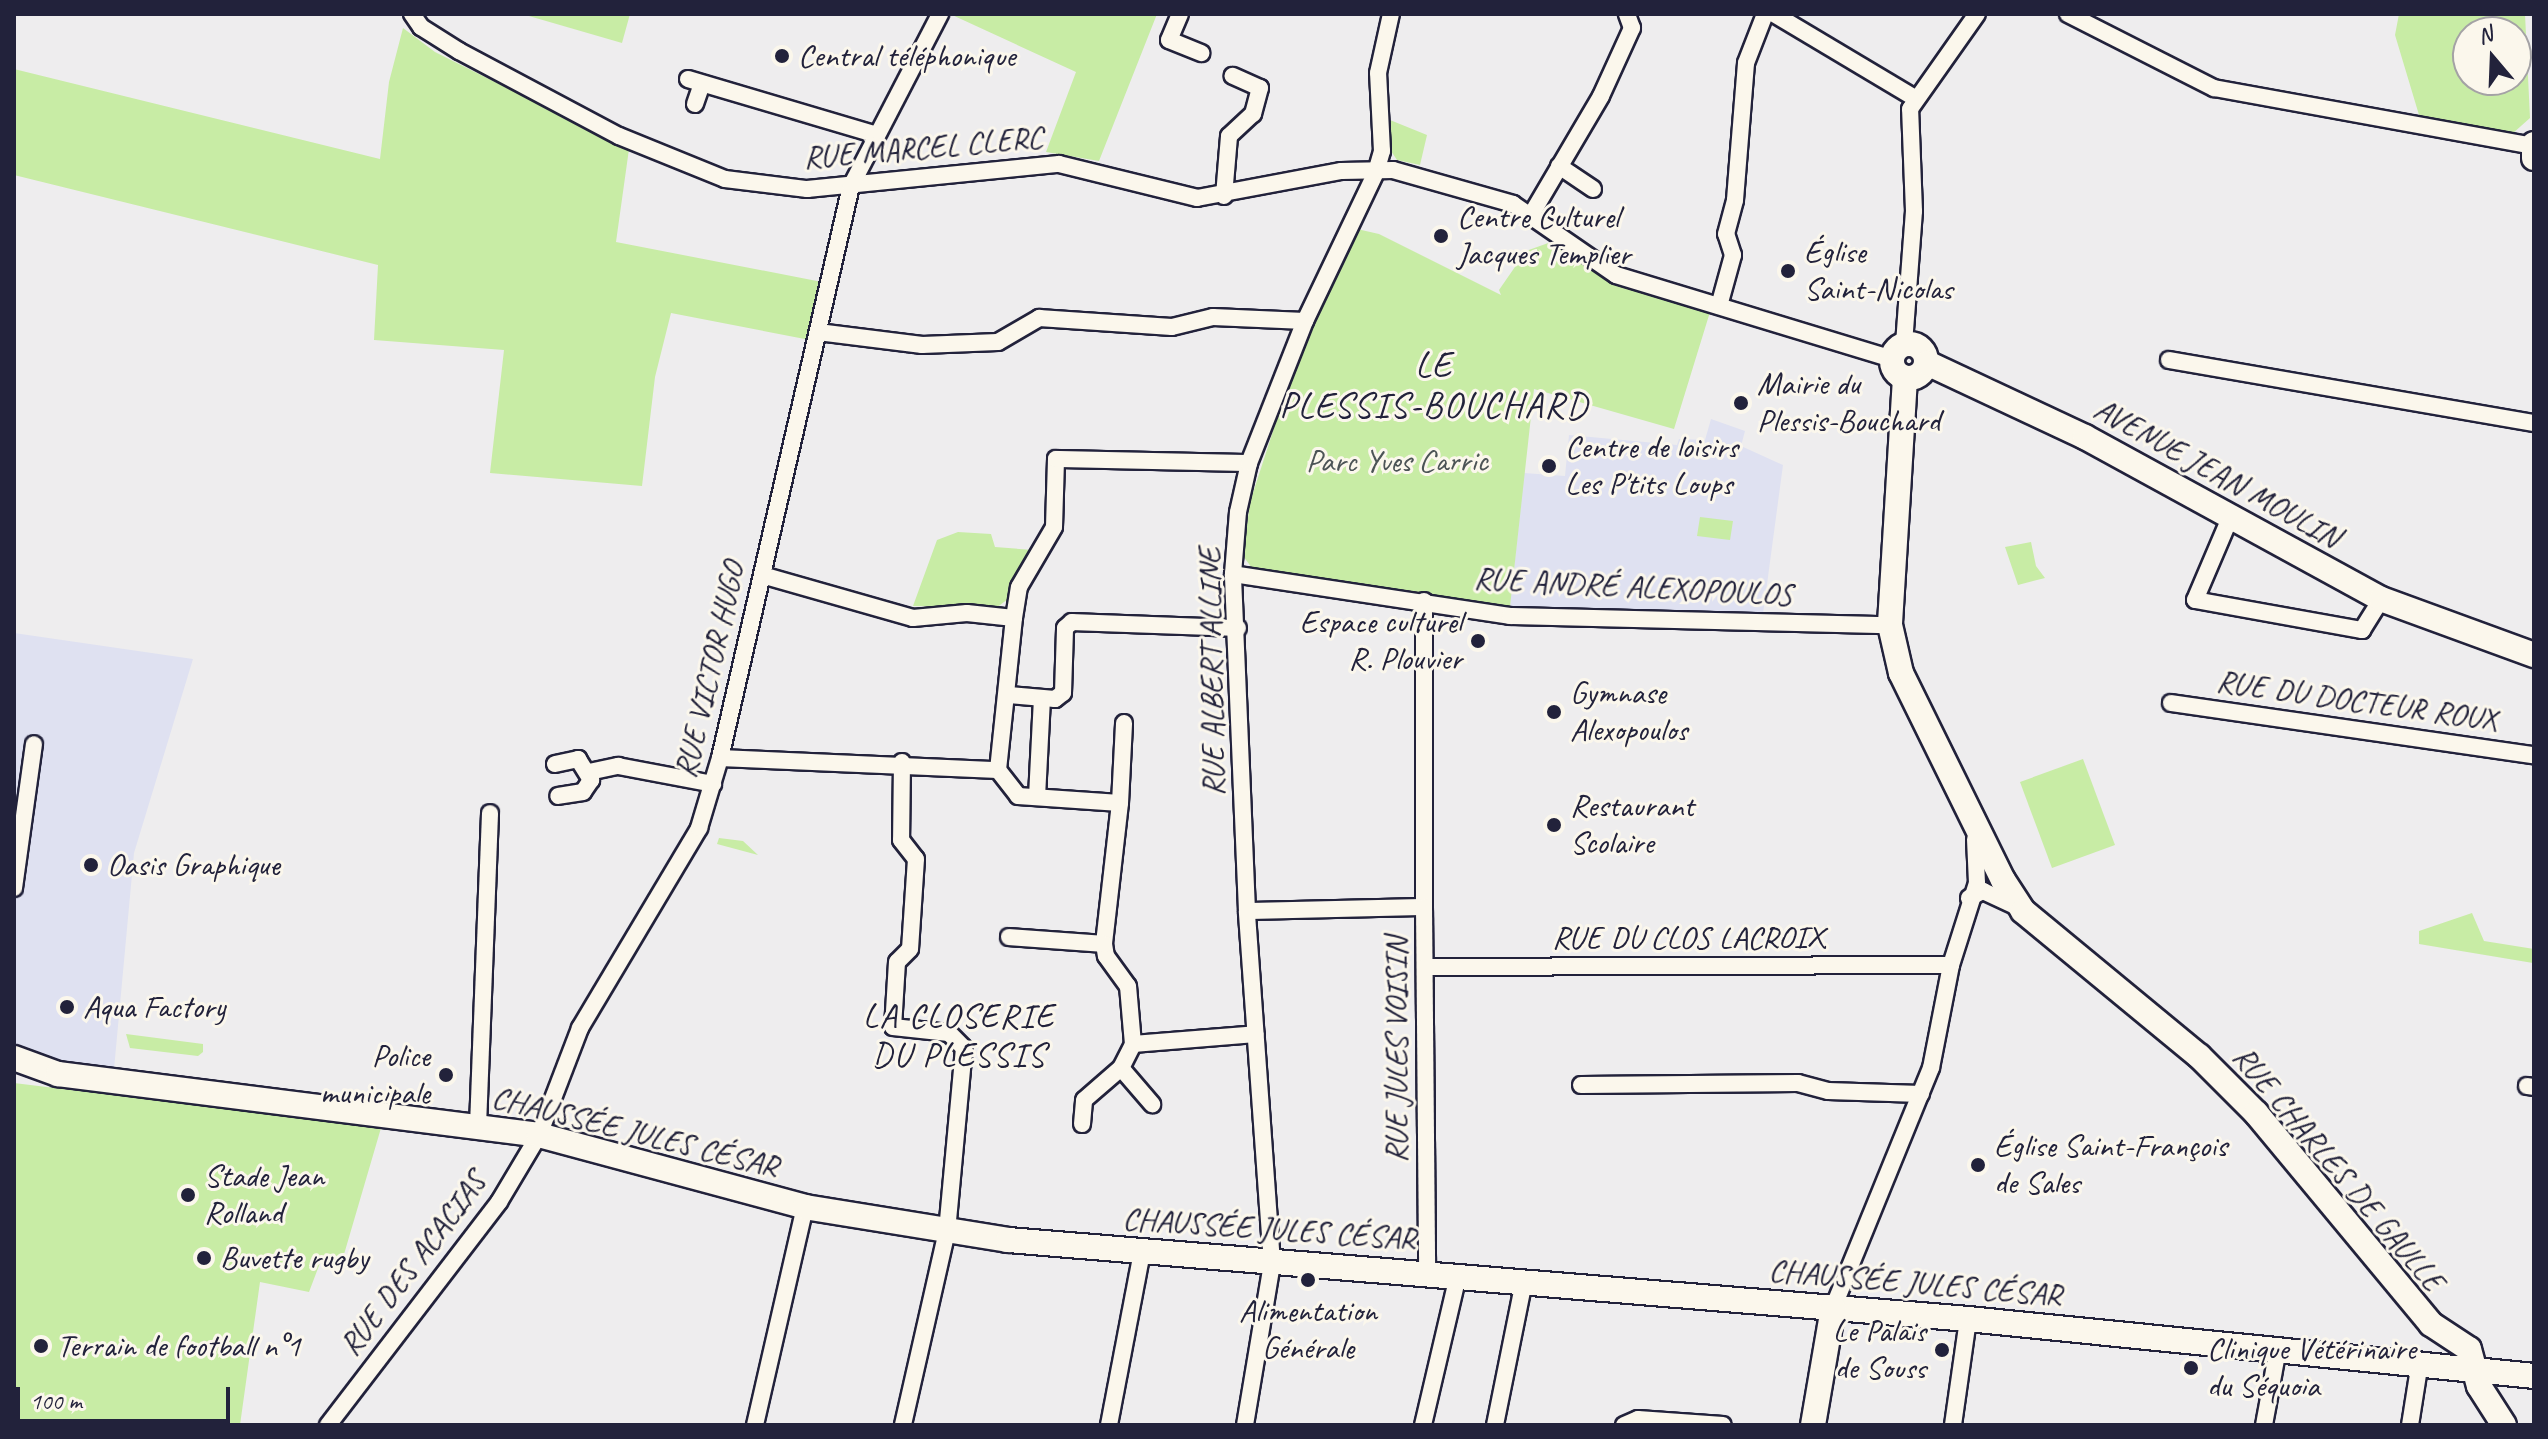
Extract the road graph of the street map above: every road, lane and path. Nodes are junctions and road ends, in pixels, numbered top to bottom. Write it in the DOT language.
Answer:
graph roads {
  1 [pos="412,14"];
  2 [pos="940,14"];
  3 [pos="1180,14"];
  4 [pos="1391,14"];
  5 [pos="1627,14"];
  6 [pos="1765,14"];
  7 [pos="1774,14"];
  8 [pos="1977,14"];
  9 [pos="2068,14"];
  10 [pos="1201,53"];
  11 [pos="1233,76"];
  12 [pos="1913,97"];
  13 [pos="695,104"];
  14 [pos="877,135"];
  15 [pos="2534,145"];
  16 [pos="2534,158"];
  17 [pos="1559,166"];
  18 [pos="1376,172"];
  19 [pos="851,186"];
  20 [pos="1593,189"];
  21 [pos="1224,196"];
  22 [pos="1531,215"];
  23 [pos="1719,306"];
  24 [pos="1305,321"];
  25 [pos="818,332"];
  26 [pos="1900,360"];
  27 [pos="2169,360"];
  28 [pos="2534,423"];
  29 [pos="1249,463"];
  30 [pos="2230,518"];
  31 [pos="1233,574"];
  32 [pos="762,575"];
  33 [pos="2381,599"];
  34 [pos="1424,601"];
  35 [pos="1014,618"];
  36 [pos="1890,625"];
  37 [pos="1238,628"];
  38 [pos="2477,638"];
  39 [pos="2534,645"];
  40 [pos="2534,655"];
  41 [pos="1009,695"];
  42 [pos="1042,699"];
  43 [pos="2171,703"];
  44 [pos="1124,723"];
  45 [pos="34,744"];
  46 [pos="2534,755"];
  47 [pos="720,758"];
  48 [pos="902,762"];
  49 [pos="555,764"];
  50 [pos="1000,766"];
  51 [pos="589,772"];
  52 [pos="713,784"];
  53 [pos="558,796"];
  54 [pos="1037,797"];
  55 [pos="1120,803"];
  56 [pos="490,813"];
  57 [pos="1973,825"];
  58 [pos="16,857"];
  59 [pos="14,888"];
  60 [pos="1969,898"];
  61 [pos="1424,907"];
  62 [pos="1247,911"];
  63 [pos="2023,911"];
  64 [pos="1009,937"];
  65 [pos="1104,944"];
  66 [pos="1951,965"];
  67 [pos="1425,967"];
  68 [pos="1256,1034"];
  69 [pos="1133,1044"];
  70 [pos="14,1058"];
  71 [pos="1121,1068"];
  72 [pos="1581,1085"];
  73 [pos="1921,1094"];
  74 [pos="1152,1104"];
  75 [pos="1082,1124"];
  76 [pos="478,1126"];
  77 [pos="539,1135"];
  78 [pos="805,1207"];
  79 [pos="947,1231"];
  80 [pos="1142,1252"];
  81 [pos="1272,1263"];
  82 [pos="1427,1274"];
  83 [pos="1458,1276"];
  84 [pos="1524,1281"];
  85 [pos="1833,1308"];
  86 [pos="2420,1309"];
  87 [pos="1968,1319"];
  88 [pos="2278,1349"];
  89 [pos="2420,1362"];
  90 [pos="2473,1369"];
  91 [pos="2534,1376"];
  92 [pos="328,1425"];
  93 [pos="755,1425"];
  94 [pos="903,1425"];
  95 [pos="1109,1425"];
  96 [pos="1245,1425"];
  97 [pos="1423,1425"];
  98 [pos="1497,1425"];
  99 [pos="1624,1425"];
  100 [pos="1723,1425"];
  101 [pos="1813,1425"];
  102 [pos="1953,1425"];
  103 [pos="2264,1425"];
  104 [pos="2410,1425"];
  105 [pos="2506,1425"];
  1 -- 19 [label="street, RUE MARCEL CLERC"];
  2 -- 14 [label="street, RUE VICTOR HUGO"];
  3 -- 10 [label="street"];
  4 -- 18 [label="street, RUE ALBERT ALLINE"];
  5 -- 17 [label="street"];
  6 -- 23 [label="street"];
  7 -- 12 [label="street"];
  8 -- 12 [label="street"];
  9 -- 15 [label="street"];
  11 -- 21 [label="street"];
  12 -- 26 [label="street, RUE CHARLES DE GAULLE"];
  13 -- 14 [label="street"];
  14 -- 19 [label="street, RUE VICTOR HUGO"];
  15 -- 16 [label="street"];
  17 -- 20 [label="street"];
  17 -- 22 [label="street"];
  18 -- 21 [label="street, RUE MARCEL CLERC"];
  18 -- 22 [label="street, RUE MARCEL CLERC"];
  18 -- 24 [label="street, RUE ALBERT ALLINE"];
  19 -- 21 [label="street, RUE MARCEL CLERC"];
  19 -- 25 [label="street, RUE VICTOR HUGO"];
  22 -- 23 [label="street, RUE MARCEL CLERC"];
  23 -- 26 [label="street, RUE MARCEL CLERC"];
  24 -- 25 [label="street"];
  24 -- 29 [label="street, RUE ALBERT ALLINE"];
  25 -- 32 [label="street, RUE VICTOR HUGO"];
  26 -- 30 [label="street, AVENUE JEAN MOULIN"];
  26 -- 36 [label="street, RUE CHARLES DE GAULLE"];
  27 -- 28 [label="street"];
  29 -- 31 [label="street, RUE ALBERT ALLINE"];
  29 -- 35 [label="street"];
  30 -- 33 [label="street, AVENUE JEAN MOULIN"];
  30 -- 33 [label="street"];
  31 -- 34 [label="street, RUE ANDRÉ ALEXOPOULOS"];
  31 -- 37 [label="street, RUE ALBERT ALLINE"];
  32 -- 35 [label="street"];
  32 -- 47 [label="street, RUE VICTOR HUGO"];
  33 -- 38 [label="street, AVENUE JEAN MOULIN"];
  34 -- 36 [label="street, RUE ANDRÉ ALEXOPOULOS"];
  34 -- 61 [label="street"];
  35 -- 41 [label="street"];
  36 -- 57 [label="street, RUE CHARLES DE GAULLE"];
  37 -- 42 [label="street"];
  37 -- 62 [label="street, RUE ALBERT ALLINE"];
  38 -- 39 [label="street, AVENUE JEAN MOULIN"];
  38 -- 40 [label="street, AVENUE JEAN MOULIN"];
  41 -- 42 [label="street"];
  41 -- 50 [label="street"];
  42 -- 54 [label="street"];
  43 -- 46 [label="street, RUE DU DOCTEUR ROUX"];
  44 -- 55 [label="street"];
  45 -- 58 [label="street"];
  47 -- 48 [label="street"];
  47 -- 52 [label="street, RUE VICTOR HUGO"];
  48 -- 50 [label="street"];
  48 -- 79 [label="street"];
  49 -- 51 [label="street"];
  50 -- 54 [label="street"];
  51 -- 52 [label="street"];
  51 -- 53 [label="street"];
  52 -- 77 [label="street, RUE VICTOR HUGO"];
  54 -- 55 [label="street"];
  55 -- 65 [label="street"];
  56 -- 76 [label="street"];
  57 -- 60 [label="street"];
  57 -- 63 [label="street, RUE CHARLES DE GAULLE"];
  58 -- 59 [label="street"];
  60 -- 63 [label="street, RUE CHARLES DE GAULLE"];
  60 -- 66 [label="street"];
  61 -- 62 [label="street, RUE JULES VOISIN"];
  61 -- 67 [label="street, RUE JULES VOISIN"];
  62 -- 68 [label="street, RUE ALBERT ALLINE"];
  63 -- 86 [label="street, RUE CHARLES DE GAULLE"];
  64 -- 65 [label="street"];
  65 -- 69 [label="street"];
  66 -- 67 [label="street, RUE DU CLOS LACROIX"];
  66 -- 73 [label="street"];
  67 -- 82 [label="street, RUE JULES VOISIN"];
  68 -- 69 [label="street"];
  68 -- 81 [label="street, RUE ALBERT ALLINE"];
  69 -- 71 [label="street"];
  70 -- 76 [label="street, CHAUSSÉE JULES CÉSAR"];
  71 -- 74 [label="street"];
  71 -- 75 [label="street"];
  72 -- 73 [label="street"];
  73 -- 85 [label="street"];
  76 -- 77 [label="street, CHAUSSÉE JULES CÉSAR"];
  77 -- 78 [label="street, CHAUSSÉE JULES CÉSAR"];
  77 -- 92 [label="street, RUE DES ACACIAS"];
  78 -- 79 [label="street, CHAUSSÉE JULES CÉSAR"];
  78 -- 93 [label="street"];
  79 -- 80 [label="street, CHAUSSÉE JULES CÉSAR"];
  79 -- 94 [label="street"];
  80 -- 81 [label="street, CHAUSSÉE JULES CÉSAR"];
  80 -- 95 [label="street"];
  81 -- 82 [label="street, CHAUSSÉE JULES CÉSAR"];
  81 -- 96 [label="street, RUE ALBERT ALLINE"];
  82 -- 83 [label="street, CHAUSSÉE JULES CÉSAR"];
  83 -- 84 [label="street, CHAUSSÉE JULES CÉSAR"];
  83 -- 97 [label="street"];
  84 -- 85 [label="street, CHAUSSÉE JULES CÉSAR"];
  84 -- 98 [label="street"];
  85 -- 87 [label="street, CHAUSSÉE JULES CÉSAR"];
  85 -- 101 [label="street"];
  86 -- 89 [label="street, RUE CHARLES DE GAULLE"];
  86 -- 90 [label="street"];
  87 -- 88 [label="street, CHAUSSÉE JULES CÉSAR"];
  87 -- 102 [label="street"];
  88 -- 89 [label="street, CHAUSSÉE JULES CÉSAR"];
  88 -- 103 [label="street"];
  89 -- 90 [label="street, CHAUSSÉE JULES CÉSAR"];
  89 -- 104 [label="street"];
  90 -- 91 [label="street, CHAUSSÉE JULES CÉSAR"];
  90 -- 105 [label="street"];
  91 -- 105 [label="street"];
  99 -- 100 [label="street"];
}
